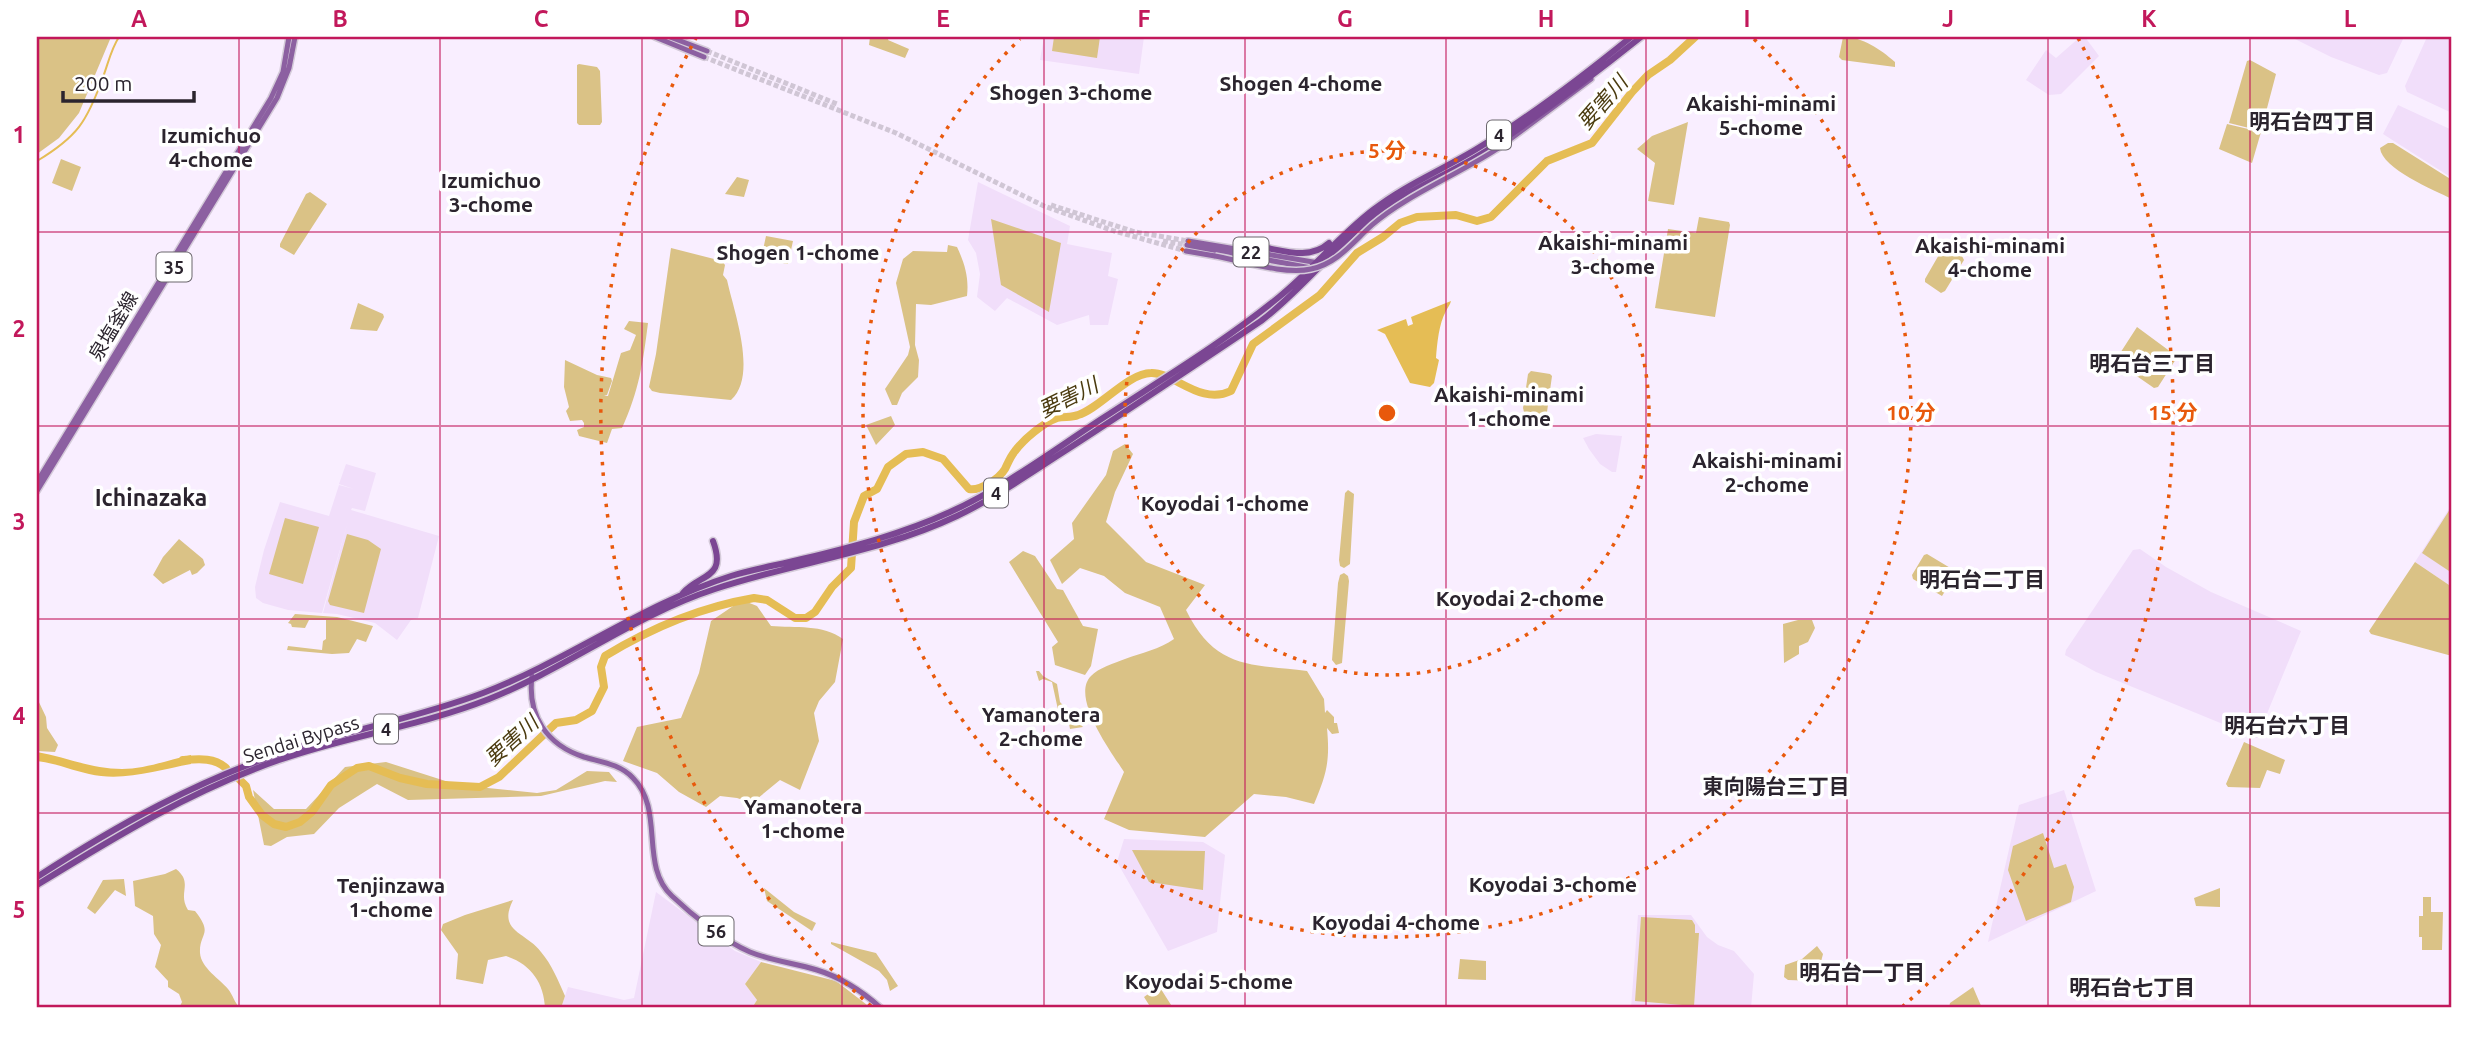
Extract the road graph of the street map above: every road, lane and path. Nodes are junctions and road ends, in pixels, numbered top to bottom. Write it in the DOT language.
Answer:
graph roads {
  1 [pos="289,37"];
  2 [pos="295,37"];
  3 [pos="655,37"];
  4 [pos="670,37"];
  5 [pos="1631,37"];
  6 [pos="1641,37"];
  7 [pos="1609,62"];
  8 [pos="1346,233"];
  9 [pos="1268,248"];
  10 [pos="1317,266"];
  11 [pos="37,482"];
  12 [pos="37,491"];
  13 [pos="713,541"];
  14 [pos="738,578"];
  15 [pos="681,594"];
  16 [pos="532,676"];
  17 [pos="37,877"];
  18 [pos="37,884"];
  19 [pos="881,1008"];
  1 -- 11 [label="main road, 泉塩釜線 / 35"];
  2 -- 12 [label="main road, 35"];
  3 -- 4 [label="main road"];
  5 -- 8 [label="highway, 4"];
  6 -- 7 [label="highway, 4"];
  7 -- 10 [label="highway, 4"];
  7 -- 10 [label="main road, 22, bridge"];
  8 -- 9 [label="highway"];
  8 -- 10 [label="highway, 4"];
  10 -- 14 [label="highway, 4"];
  13 -- 15 [label="highway"];
  14 -- 15 [label="highway, Sendai Bypass / 4"];
  14 -- 16 [label="highway, Sendai Bypass / 4"];
  15 -- 16 [label="highway, Sendai Bypass / 4"];
  16 -- 17 [label="highway, Sendai Bypass / 4"];
  16 -- 18 [label="highway, Sendai Bypass / 4"];
  16 -- 19 [label="main road, 56"];
}
